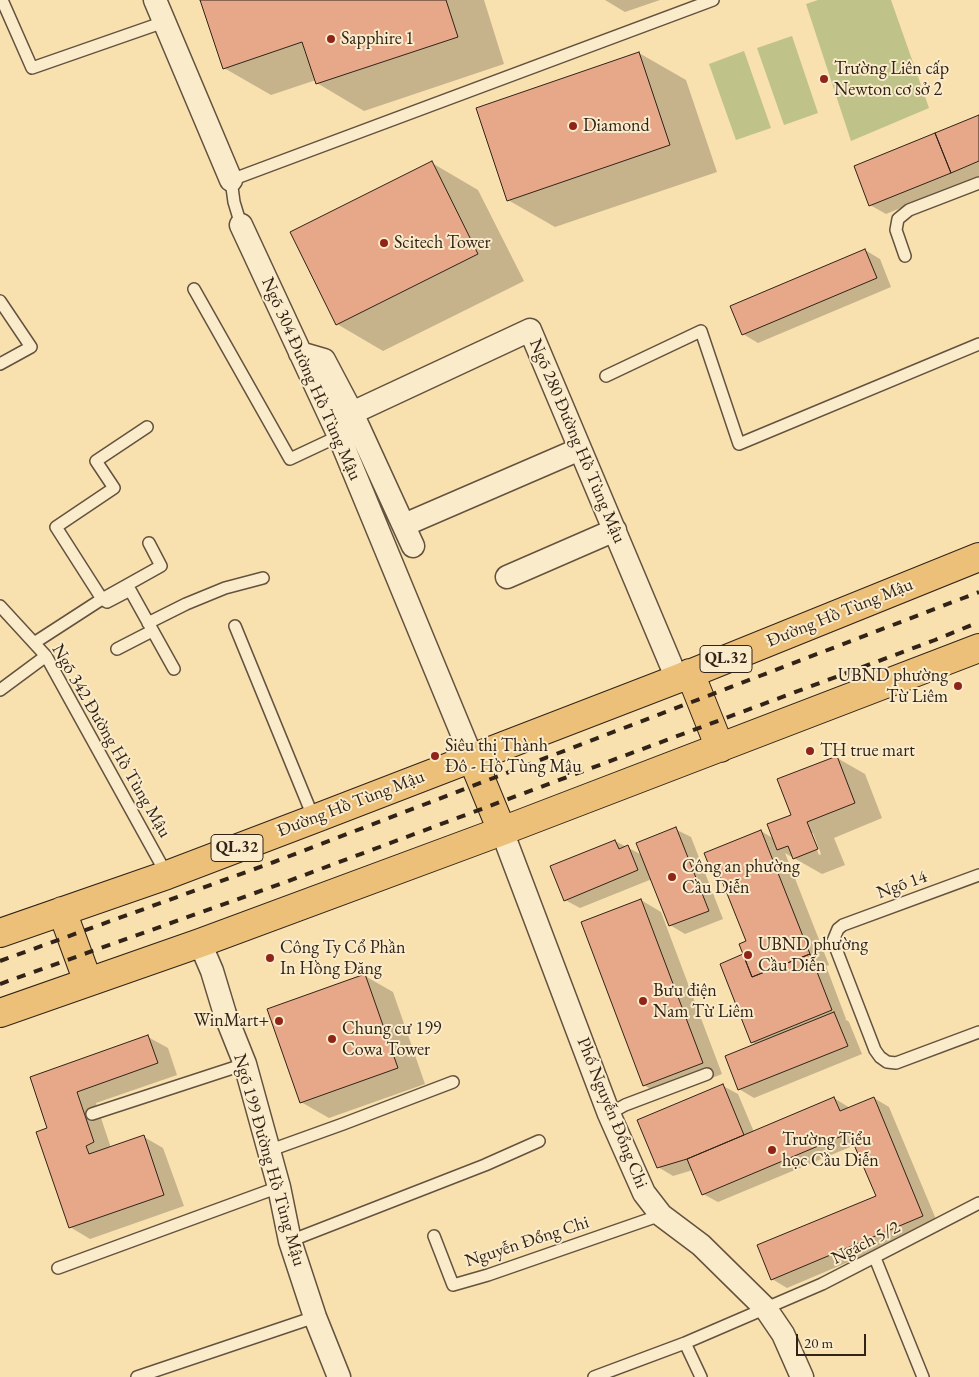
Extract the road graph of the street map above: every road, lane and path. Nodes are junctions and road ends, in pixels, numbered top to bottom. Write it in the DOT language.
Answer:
graph roads {
  1 [pos="2,0"];
  2 [pos="155,0"];
  3 [pos="712,0"];
  4 [pos="164,22"];
  5 [pos="231,180"];
  6 [pos="979,183"];
  7 [pos="241,225"];
  8 [pos="905,256"];
  9 [pos="194,289"];
  10 [pos="0,301"];
  11 [pos="979,344"];
  12 [pos="300,353"];
  13 [pos="0,364"];
  14 [pos="606,376"];
  15 [pos="352,413"];
  16 [pos="147,427"];
  17 [pos="339,436"];
  18 [pos="580,448"];
  19 [pos="404,525"];
  20 [pos="615,530"];
  21 [pos="148,543"];
  22 [pos="401,552"];
  23 [pos="979,558"];
  24 [pos="507,577"];
  25 [pos="263,578"];
  26 [pos="102,600"];
  27 [pos="0,606"];
  28 [pos="235,626"];
  29 [pos="150,627"];
  30 [pos="34,643"];
  31 [pos="979,648"];
  32 [pos="118,649"];
  33 [pos="46,656"];
  34 [pos="174,670"];
  35 [pos="683,676"];
  36 [pos="0,690"];
  37 [pos="720,748"];
  38 [pos="472,758"];
  39 [pos="314,819"];
  40 [pos="502,831"];
  41 [pos="167,875"];
  42 [pos="979,875"];
  43 [pos="62,911"];
  44 [pos="0,933"];
  45 [pos="200,943"];
  46 [pos="88,982"];
  47 [pos="0,1012"];
  48 [pos="979,1032"];
  49 [pos="245,1064"];
  50 [pos="707,1074"];
  51 [pos="453,1082"];
  52 [pos="92,1114"];
  53 [pos="609,1114"];
  54 [pos="539,1141"];
  55 [pos="268,1150"];
  56 [pos="279,1187"];
  57 [pos="979,1202"];
  58 [pos="662,1214"];
  59 [pos="434,1236"];
  60 [pos="290,1241"];
  61 [pos="875,1258"];
  62 [pos="58,1268"];
  63 [pos="766,1309"];
  64 [pos="315,1317"];
  65 [pos="685,1344"];
  66 [pos="137,1377"];
  67 [pos="339,1377"];
  68 [pos="594,1377"];
  69 [pos="701,1377"];
  70 [pos="802,1377"];
  71 [pos="923,1377"];
  1 -- 4 [label="lane"];
  2 -- 4 [label="street, Ngõ 304 Đường Hồ Tùng Mậu"];
  3 -- 5 [label="lane"];
  4 -- 5 [label="street, Ngõ 304 Đường Hồ Tùng Mậu"];
  5 -- 7 [label="lane, Ngõ 304 Đường Hồ Tùng Mậu"];
  6 -- 8 [label="lane"];
  7 -- 12 [label="street, Ngõ 304 Đường Hồ Tùng Mậu"];
  9 -- 17 [label="lane"];
  10 -- 13 [label="lane"];
  11 -- 14 [label="lane"];
  12 -- 15 [label="street"];
  12 -- 17 [label="street, Ngõ 304 Đường Hồ Tùng Mậu"];
  15 -- 18 [label="street, Ngõ 280 Đường Hồ Tùng Mậu"];
  15 -- 19 [label="street"];
  16 -- 26 [label="lane"];
  17 -- 22 [label="street, Ngõ 304 Đường Hồ Tùng Mậu"];
  18 -- 19 [label="street"];
  18 -- 20 [label="street, Ngõ 280 Đường Hồ Tùng Mậu"];
  19 -- 22 [label="street"];
  20 -- 24 [label="street"];
  20 -- 35 [label="street, Ngõ 280 Đường Hồ Tùng Mậu"];
  21 -- 26 [label="lane"];
  22 -- 38 [label="street, Ngõ 304 Đường Hồ Tùng Mậu"];
  23 -- 35 [label="highway, Đường Hồ Tùng Mậu / QL.32"];
  25 -- 29 [label="lane"];
  26 -- 29 [label="lane"];
  26 -- 30 [label="lane"];
  27 -- 30 [label="lane, Ngõ 342 Đường Hồ Tùng Mậu"];
  28 -- 39 [label="lane"];
  29 -- 32 [label="lane"];
  29 -- 34 [label="lane"];
  30 -- 33 [label="lane, Ngõ 342 Đường Hồ Tùng Mậu"];
  31 -- 37 [label="highway"];
  33 -- 36 [label="lane"];
  33 -- 41 [label="lane, Ngõ 342 Đường Hồ Tùng Mậu"];
  35 -- 37 [label="highway"];
  35 -- 38 [label="highway, Đường Hồ Tùng Mậu / QL.32"];
  37 -- 40 [label="highway"];
  38 -- 39 [label="highway, Đường Hồ Tùng Mậu / QL.32"];
  38 -- 40 [label="highway"];
  39 -- 41 [label="highway, Đường Hồ Tùng Mậu / QL.32"];
  40 -- 45 [label="highway"];
  40 -- 53 [label="street, Phố Nguyễn Đổng Chi"];
  41 -- 43 [label="highway, Đường Hồ Tùng Mậu / QL.32"];
  42 -- 48 [label="lane, Ngõ 14"];
  43 -- 44 [label="highway, Đường Hồ Tùng Mậu / QL.32"];
  43 -- 46 [label="highway"];
  45 -- 46 [label="highway"];
  45 -- 49 [label="street, Ngõ 199 Đường Hồ Tùng Mậu"];
  46 -- 47 [label="highway"];
  49 -- 52 [label="lane"];
  49 -- 55 [label="street, Ngõ 199 Đường Hồ Tùng Mậu"];
  50 -- 53 [label="lane"];
  51 -- 55 [label="lane"];
  53 -- 58 [label="street, Phố Nguyễn Đổng Chi"];
  54 -- 60 [label="lane"];
  55 -- 56 [label="street, Ngõ 199 Đường Hồ Tùng Mậu"];
  56 -- 60 [label="street, Ngõ 199 Đường Hồ Tùng Mậu"];
  56 -- 62 [label="lane"];
  57 -- 61 [label="lane, Ngách 5/2"];
  58 -- 59 [label="lane, Nguyễn Đổng Chi"];
  58 -- 63 [label="street, Phố Nguyễn Đổng Chi"];
  60 -- 64 [label="street, Ngõ 199 Đường Hồ Tùng Mậu"];
  61 -- 63 [label="lane, Ngách 5/2"];
  61 -- 71 [label="lane"];
  63 -- 65 [label="lane, Ngách 5/2"];
  63 -- 70 [label="street, Phố Nguyễn Đổng Chi"];
  64 -- 66 [label="lane"];
  64 -- 67 [label="street, Ngõ 199 Đường Hồ Tùng Mậu"];
  65 -- 68 [label="lane, Ngách 5/2"];
  65 -- 69 [label="lane"];
}
